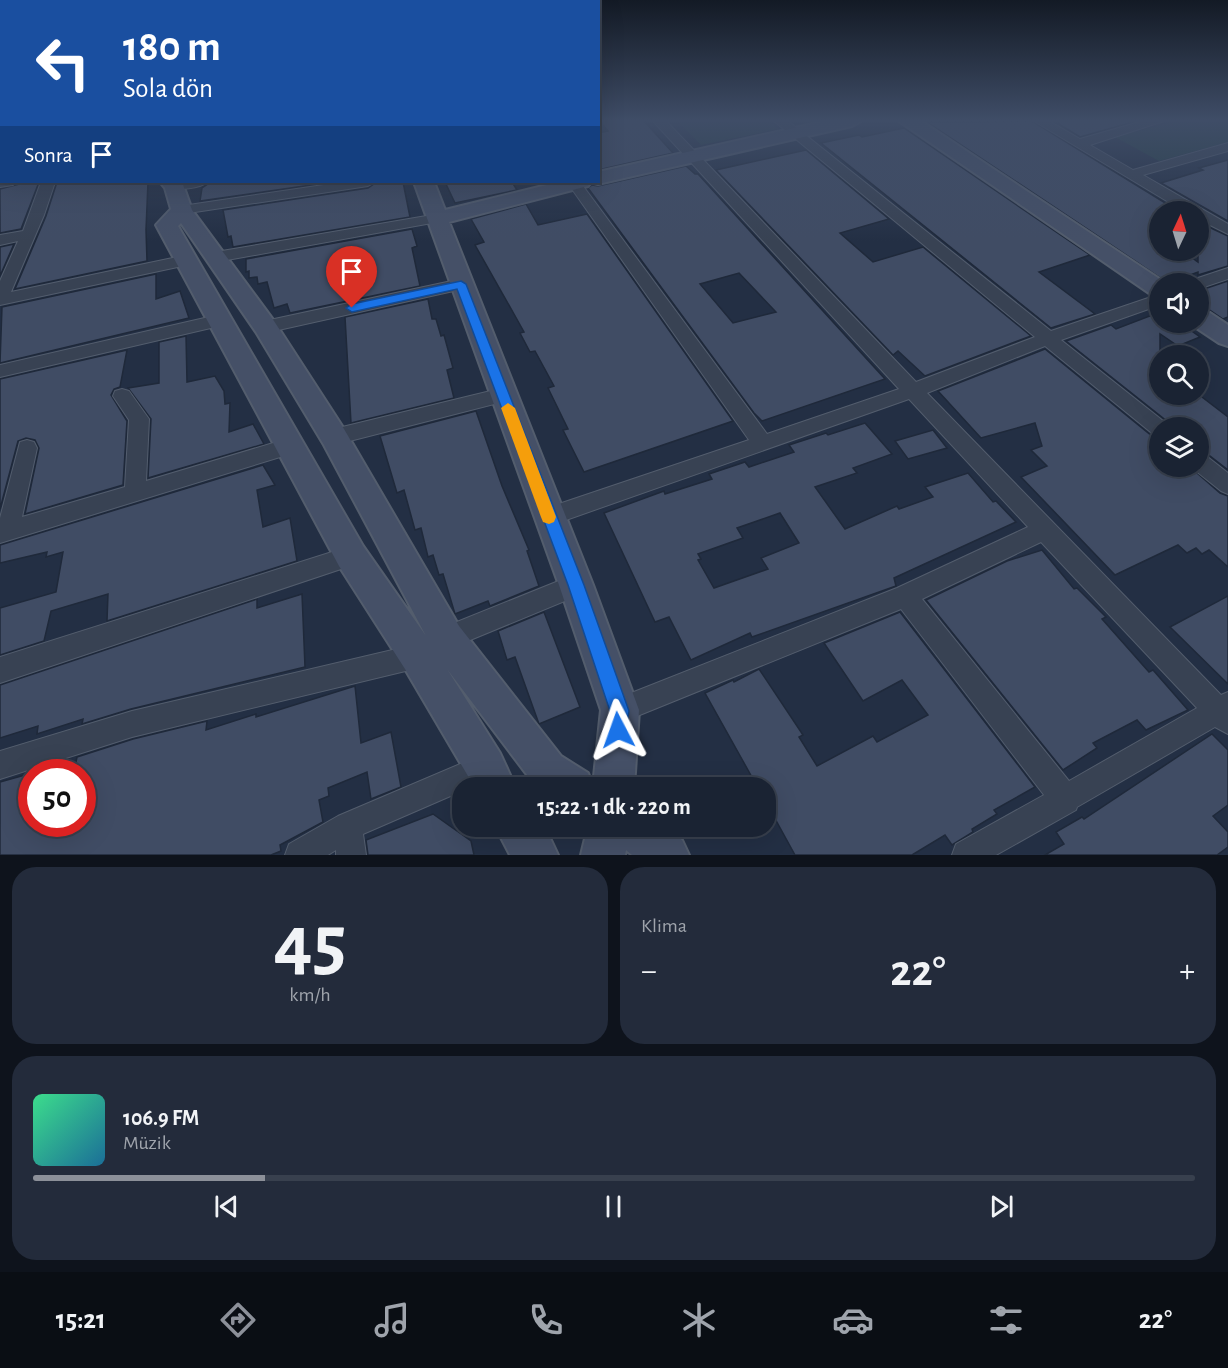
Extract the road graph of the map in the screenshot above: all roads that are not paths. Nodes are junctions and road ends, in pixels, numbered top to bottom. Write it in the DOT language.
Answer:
graph roads {
  1 [pos="670,161"];
  2 [pos="696,161"];
  3 [pos="829,161"];
  4 [pos="967,161"];
  5 [pos="1108,161"];
  6 [pos="1179,161"];
  7 [pos="1132,174"];
  8 [pos="600,178"];
  9 [pos="48,183"];
  10 [pos="198,183"];
  11 [pos="349,183"];
  12 [pos="424,183"];
  13 [pos="572,183"];
  14 [pos="577,183"];
  15 [pos="175,192"];
  16 [pos="1178,201"];
  17 [pos="438,218"];
  18 [pos="1209,219"];
  19 [pos="1228,230"];
  20 [pos="28,234"];
  21 [pos="0,240"];
  22 [pos="201,258"];
  23 [pos="1228,273"];
  24 [pos="1209,280"];
  25 [pos="1149,283"];
  26 [pos="461,284"];
  27 [pos="0,299"];
  28 [pos="1149,303"];
  29 [pos="222,320"];
  30 [pos="1209,324"];
  31 [pos="265,327"];
  32 [pos="1228,337"];
  33 [pos="1048,338"];
  34 [pos="0,371"];
  35 [pos="913,391"];
  36 [pos="503,395"];
  37 [pos="122,396"];
  38 [pos="1149,420"];
  39 [pos="334,437"];
  40 [pos="763,444"];
  41 [pos="290,446"];
  42 [pos="27,448"];
  43 [pos="1209,470"];
  44 [pos="1228,485"];
  45 [pos="135,492"];
  46 [pos="549,517"];
  47 [pos="1044,530"];
  48 [pos="4,531"];
  49 [pos="351,556"];
  50 [pos="576,585"];
  51 [pos="905,596"];
  52 [pos="446,638"];
  53 [pos="418,656"];
  54 [pos="0,670"];
  55 [pos="620,711"];
  56 [pos="1225,712"];
  57 [pos="0,765"];
  58 [pos="491,777"];
  59 [pos="557,777"];
  60 [pos="614,777"];
  61 [pos="452,795"];
  62 [pos="1066,800"];
  63 [pos="524,837"];
  64 [pos="607,837"];
  65 [pos="643,837"];
  66 [pos="350,841"];
  67 [pos="300,855"];
  68 [pos="536,855"];
  69 [pos="603,855"];
  70 [pos="667,855"];
  71 [pos="967,855"];
  1 -- 8 [label="street"];
  2 -- 35 [label="street"];
  3 -- 33 [label="street"];
  4 -- 25 [label="street"];
  5 -- 7 [label="street"];
  6 -- 7 [label="street"];
  7 -- 16 [label="street"];
  9 -- 20 [label="street"];
  10 -- 15 [label="street"];
  11 -- 15 [label="street"];
  12 -- 17 [label="street"];
  13 -- 17 [label="street"];
  14 -- 40 [label="street"];
  15 -- 22 [label="street"];
  17 -- 22 [label="street"];
  17 -- 26 [label="street"];
  18 -- 19 [label="street"];
  20 -- 21 [label="street"];
  20 -- 27 [label="street"];
  22 -- 27 [label="street"];
  22 -- 29 [label="street"];
  22 -- 31 [label="street"];
  23 -- 24 [label="street"];
  26 -- 31 [label="street"];
  26 -- 36 [label="street"];
  28 -- 33 [label="street"];
  29 -- 34 [label="street"];
  29 -- 41 [label="street"];
  30 -- 32 [label="street"];
  31 -- 39 [label="street"];
  33 -- 35 [label="street"];
  33 -- 38 [label="street"];
  35 -- 40 [label="street"];
  35 -- 47 [label="street"];
  36 -- 39 [label="street"];
  36 -- 46 [label="street"];
  37 -- 45 [label="street"];
  39 -- 52 [label="street"];
  40 -- 46 [label="street"];
  41 -- 45 [label="street"];
  41 -- 49 [label="street"];
  42 -- 48 [label="street"];
  43 -- 44 [label="street"];
  45 -- 48 [label="street"];
  46 -- 50 [label="street"];
  47 -- 51 [label="street"];
  47 -- 56 [label="street"];
  49 -- 53 [label="street"];
  49 -- 54 [label="street"];
  50 -- 52 [label="street"];
  50 -- 55 [label="street"];
  51 -- 55 [label="street"];
  51 -- 62 [label="street"];
  52 -- 59 [label="street"];
  53 -- 57 [label="street"];
  53 -- 58 [label="street"];
  55 -- 60 [label="street"];
  56 -- 62 [label="street"];
  61 -- 66 [label="street"];
  62 -- 71 [label="street"];
  63 -- 68 [label="street"];
  64 -- 69 [label="street"];
  65 -- 70 [label="street"];
  66 -- 67 [label="street"];
}
